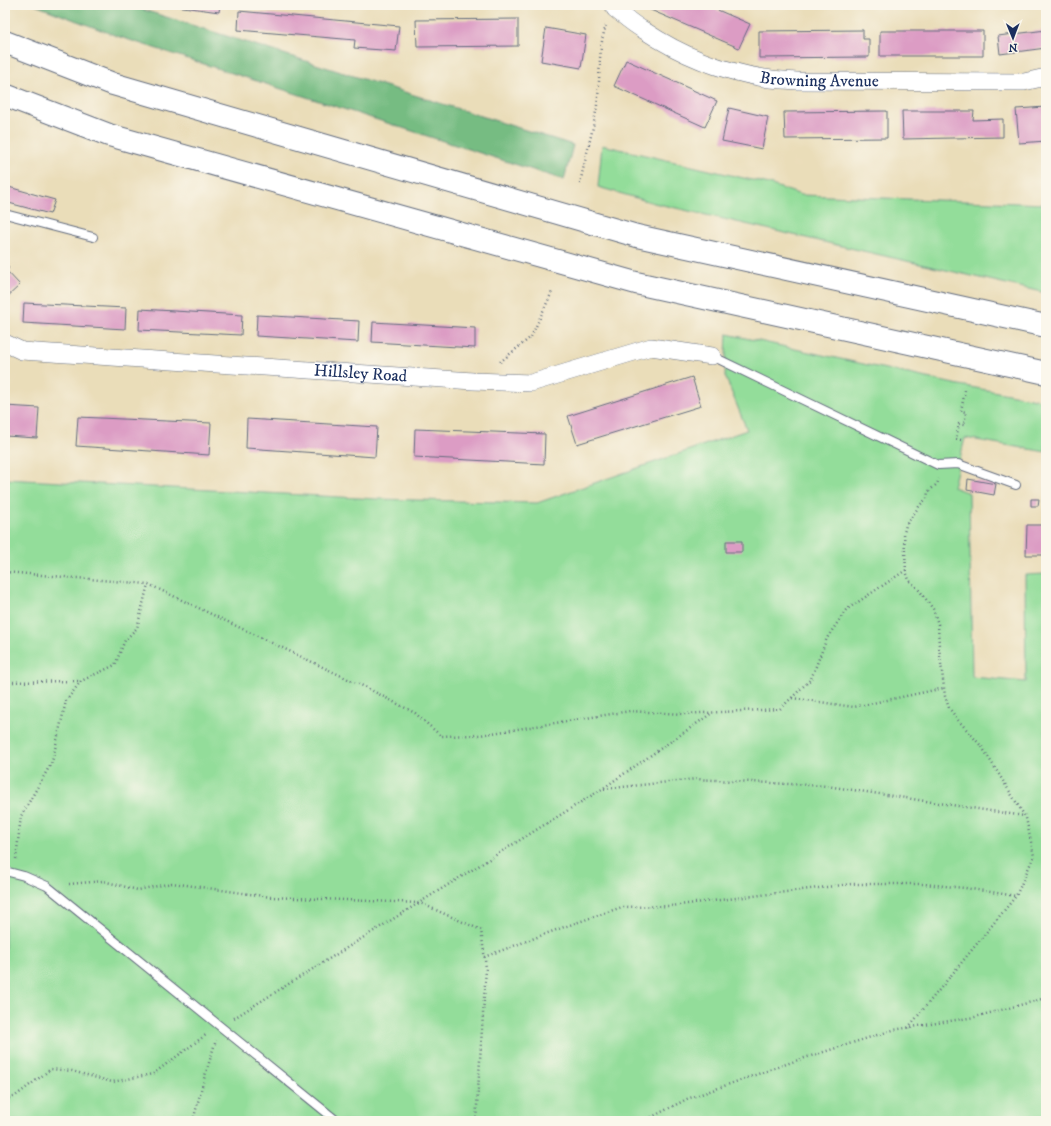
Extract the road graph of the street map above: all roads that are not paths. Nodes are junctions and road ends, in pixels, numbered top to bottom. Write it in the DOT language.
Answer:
graph roads {
  1 [pos="614,7"];
  2 [pos="5,42"];
  3 [pos="1046,77"];
  4 [pos="5,95"];
  5 [pos="5,214"];
  6 [pos="93,237"];
  7 [pos="1046,326"];
  8 [pos="5,343"];
  9 [pos="712,356"];
  10 [pos="1046,373"];
  11 [pos="1016,485"];
  12 [pos="5,871"];
  13 [pos="338,1121"];
  1 -- 3 [label="street, Browning Avenue"];
  2 -- 7 [label="highway"];
  4 -- 10 [label="highway"];
  5 -- 6 [label="lane"];
  8 -- 9 [label="street, Hillsley Road"];
  9 -- 11 [label="lane"];
  12 -- 13 [label="lane"];
}
